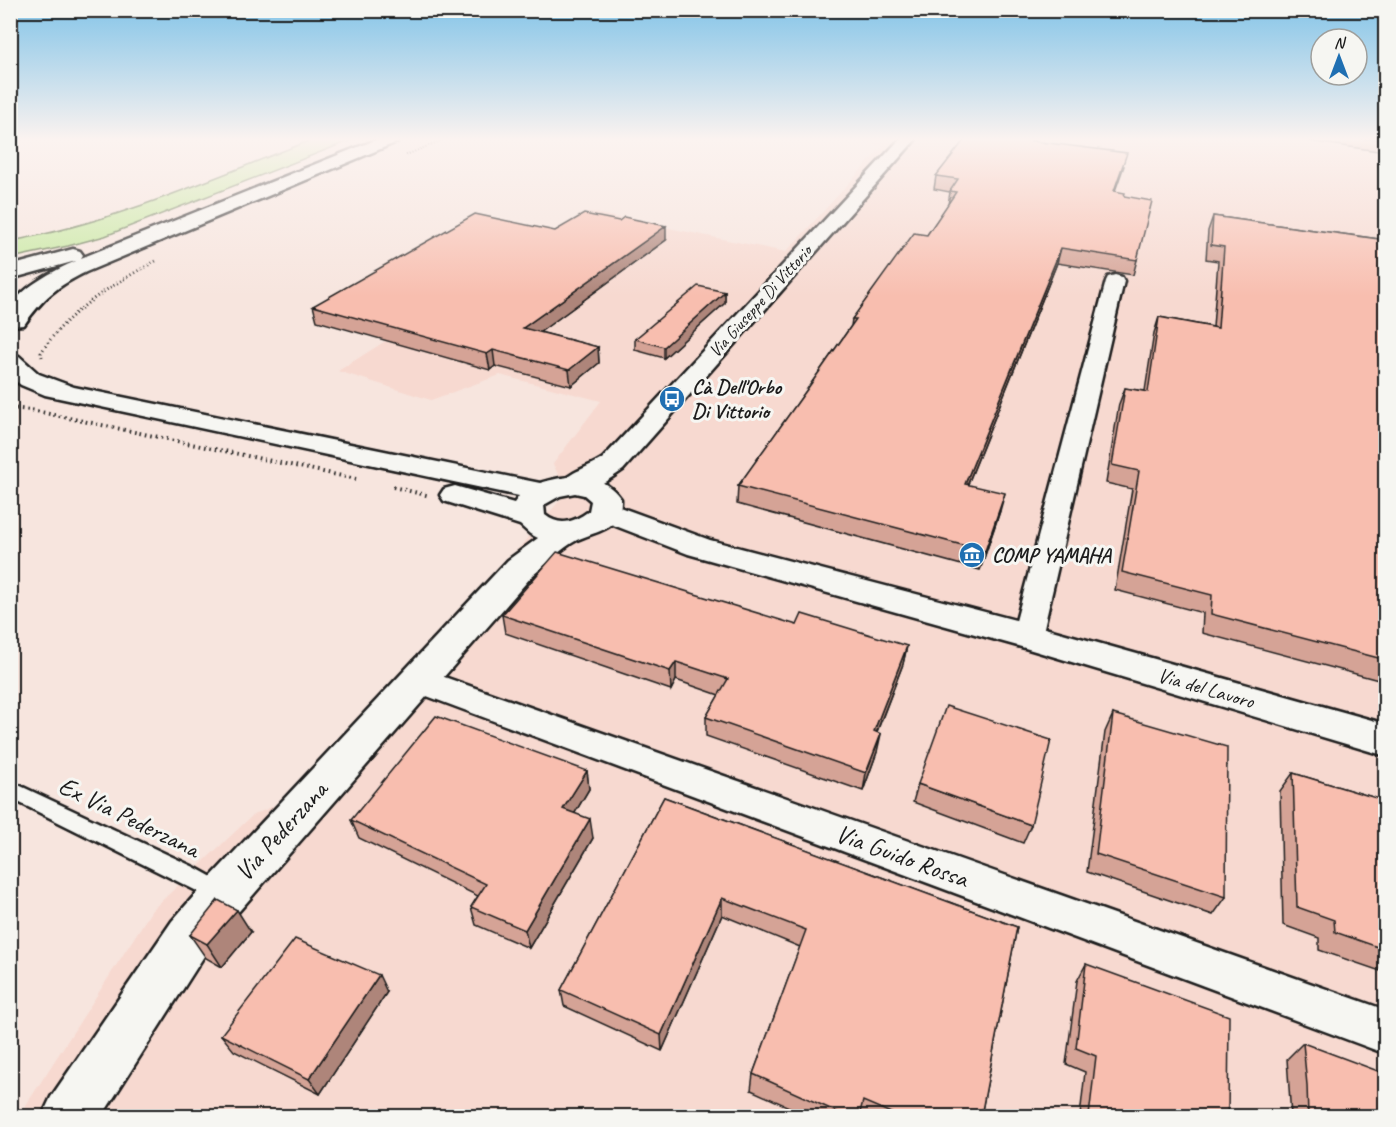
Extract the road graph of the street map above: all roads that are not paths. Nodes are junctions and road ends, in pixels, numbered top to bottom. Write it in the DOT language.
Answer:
graph roads {
  1 [pos="234,192"];
  2 [pos="262,192"];
  3 [pos="860,192"];
  4 [pos="121,236"];
  5 [pos="10,261"];
  6 [pos="10,273"];
  7 [pos="1115,281"];
  8 [pos="12,322"];
  9 [pos="10,361"];
  10 [pos="10,398"];
  11 [pos="568,511"];
  12 [pos="1027,636"];
  13 [pos="419,680"];
  14 [pos="1386,740"];
  15 [pos="10,789"];
  16 [pos="224,895"];
  17 [pos="1386,1032"];
  18 [pos="70,1116"];
  1 -- 4 [label="main road"];
  2 -- 8 [label="main road"];
  3 -- 11 [label="main road, Via Giuseppe Di Vittorio"];
  4 -- 5 [label="main road"];
  4 -- 6 [label="main road"];
  7 -- 12 [label="street"];
  9 -- 11 [label="main road"];
  10 -- 11 [label="main road"];
  11 -- 12 [label="main road, Via del Lavoro"];
  11 -- 13 [label="main road, Via Pederzana"];
  12 -- 14 [label="main road, Via del Lavoro"];
  13 -- 16 [label="main road, Via Pederzana"];
  13 -- 17 [label="street, Via Guido Rossa"];
  15 -- 16 [label="lane, Ex Via Pederzana"];
  16 -- 18 [label="main road, Via Pederzana"];
}
